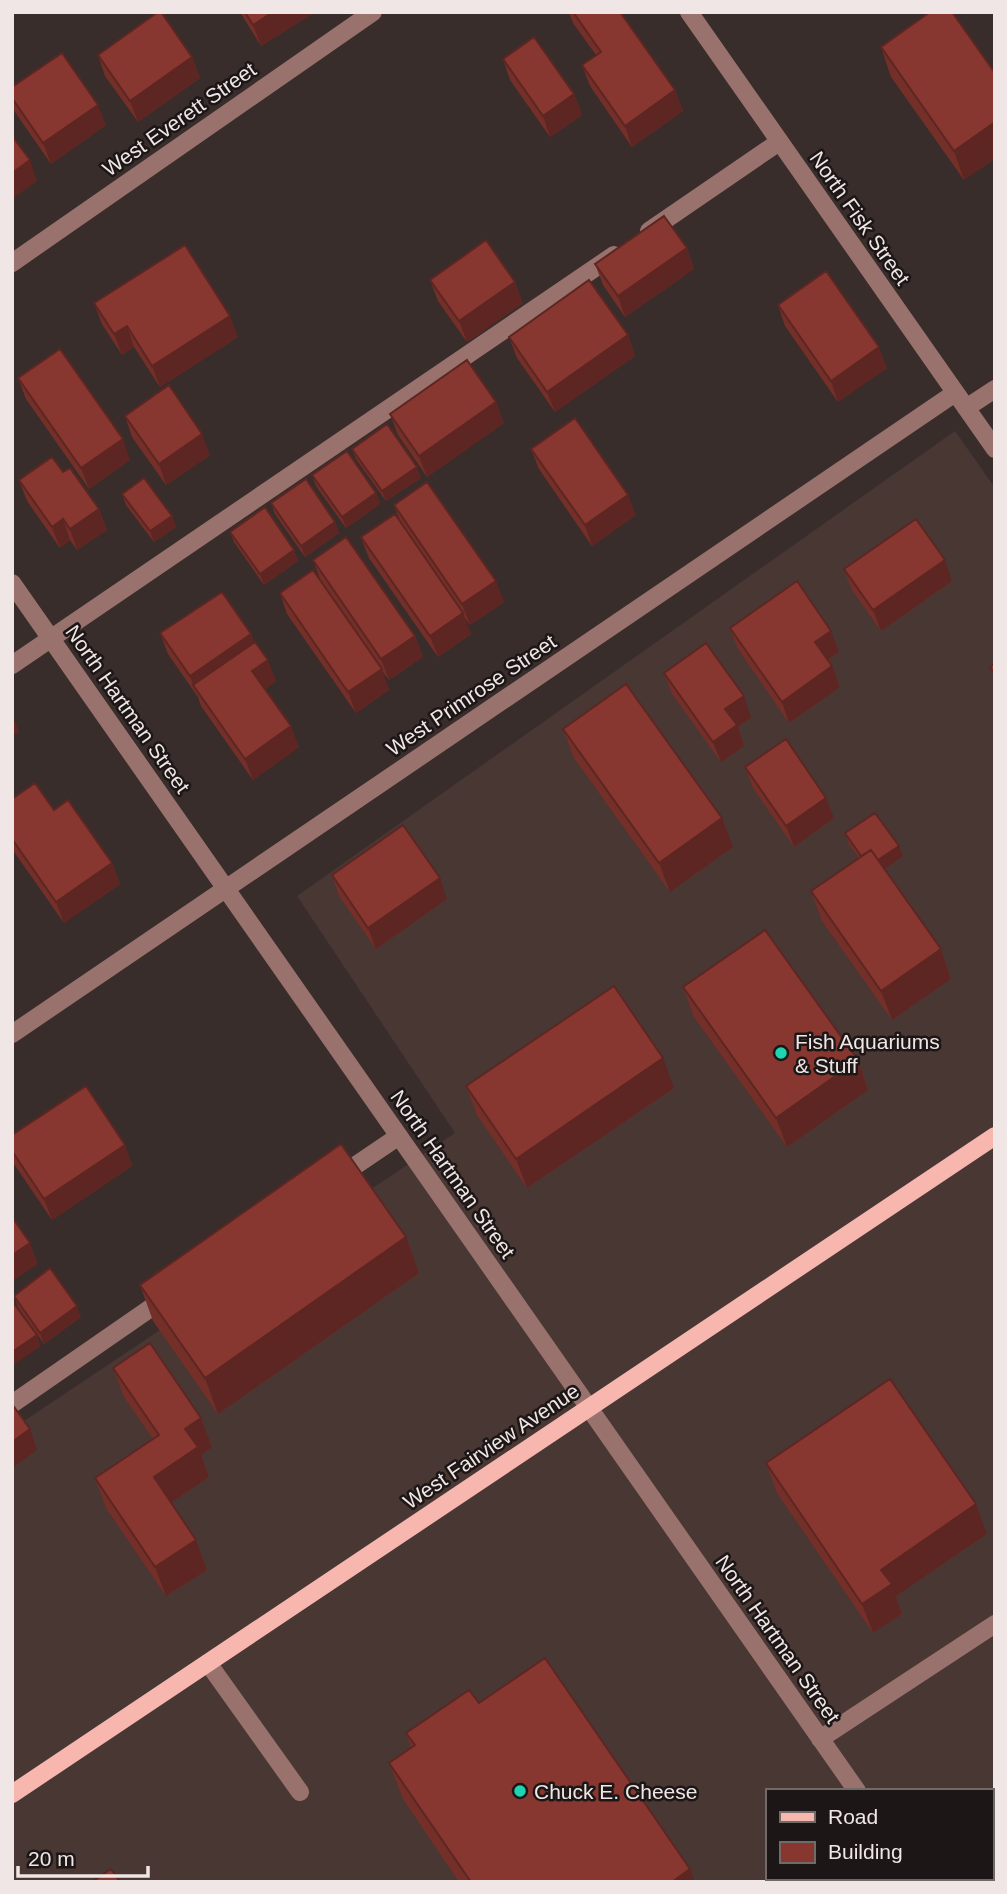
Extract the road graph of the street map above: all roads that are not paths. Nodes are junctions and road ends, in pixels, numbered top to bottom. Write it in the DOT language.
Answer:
graph roads {
  1 [pos="373,12"];
  2 [pos="689,12"];
  3 [pos="779,142"];
  4 [pos="12,263"];
  5 [pos="995,389"];
  6 [pos="960,400"];
  7 [pos="995,449"];
  8 [pos="12,583"];
  9 [pos="51,638"];
  10 [pos="12,665"];
  11 [pos="226,889"];
  12 [pos="12,1034"];
  13 [pos="399,1136"];
  14 [pos="995,1136"];
  15 [pos="326,1186"];
  16 [pos="180,1287"];
  17 [pos="12,1404"];
  18 [pos="589,1408"];
  19 [pos="995,1624"];
  20 [pos="208,1663"];
  21 [pos="820,1739"];
  22 [pos="856,1789"];
  23 [pos="300,1792"];
  24 [pos="12,1794"];
  1 -- 4 [label="street, West Everett Street"];
  2 -- 3 [label="street, North Fisk Street"];
  3 -- 6 [label="street, North Fisk Street"];
  3 -- 9 [label="street"];
  5 -- 6 [label="street, West Primrose Street"];
  6 -- 7 [label="street, North Fisk Street"];
  6 -- 11 [label="street, West Primrose Street"];
  8 -- 9 [label="street, North Hartman Street"];
  9 -- 10 [label="street"];
  9 -- 11 [label="street, North Hartman Street"];
  11 -- 12 [label="street, West Primrose Street"];
  11 -- 13 [label="street, North Hartman Street"];
  13 -- 15 [label="street"];
  13 -- 18 [label="street, North Hartman Street"];
  14 -- 18 [label="main road, West Fairview Avenue"];
  16 -- 17 [label="street"];
  18 -- 20 [label="main road, West Fairview Avenue"];
  18 -- 21 [label="street, North Hartman Street"];
  19 -- 21 [label="street"];
  20 -- 23 [label="street"];
  20 -- 24 [label="main road, West Fairview Avenue"];
  21 -- 22 [label="street, North Hartman Street"];
}
